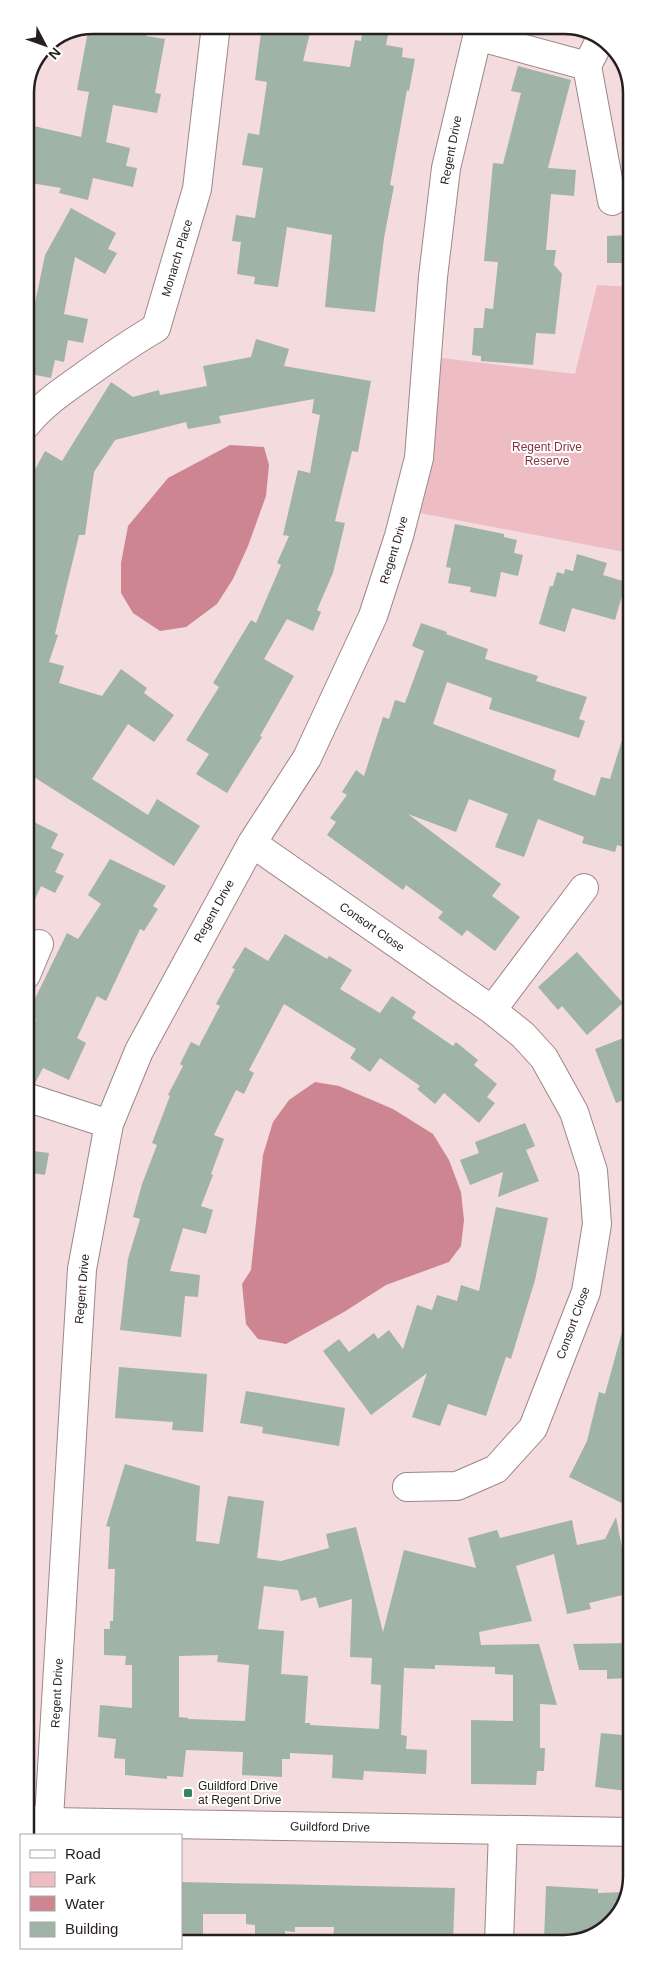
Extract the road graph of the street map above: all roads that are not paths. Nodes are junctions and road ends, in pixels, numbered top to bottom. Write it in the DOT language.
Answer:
graph roads {
  1 [pos="215,34"];
  2 [pos="478,34"];
  3 [pos="488,34"];
  4 [pos="598,44"];
  5 [pos="587,66"];
  6 [pos="612,201"];
  7 [pos="34,415"];
  8 [pos="252,843"];
  9 [pos="584,888"];
  10 [pos="39,944"];
  11 [pos="34,956"];
  12 [pos="492,1010"];
  13 [pos="34,1101"];
  14 [pos="109,1124"];
  15 [pos="407,1486"];
  16 [pos="42,1825"];
  17 [pos="503,1830"];
  18 [pos="623,1831"];
  19 [pos="499,1935"];
  1 -- 7 [label="street, Monarch Place"];
  2 -- 8 [label="street, Regent Drive"];
  3 -- 5 [label="street"];
  4 -- 5 [label="street"];
  5 -- 6 [label="street"];
  8 -- 12 [label="street, Consort Close"];
  8 -- 14 [label="street, Regent Drive"];
  9 -- 12 [label="street"];
  10 -- 11 [label="street"];
  12 -- 15 [label="street, Consort Close"];
  13 -- 14 [label="street"];
  14 -- 16 [label="street, Regent Drive"];
  16 -- 17 [label="street, Guildford Drive"];
  17 -- 18 [label="street, Guildford Drive"];
  17 -- 19 [label="street"];
}
